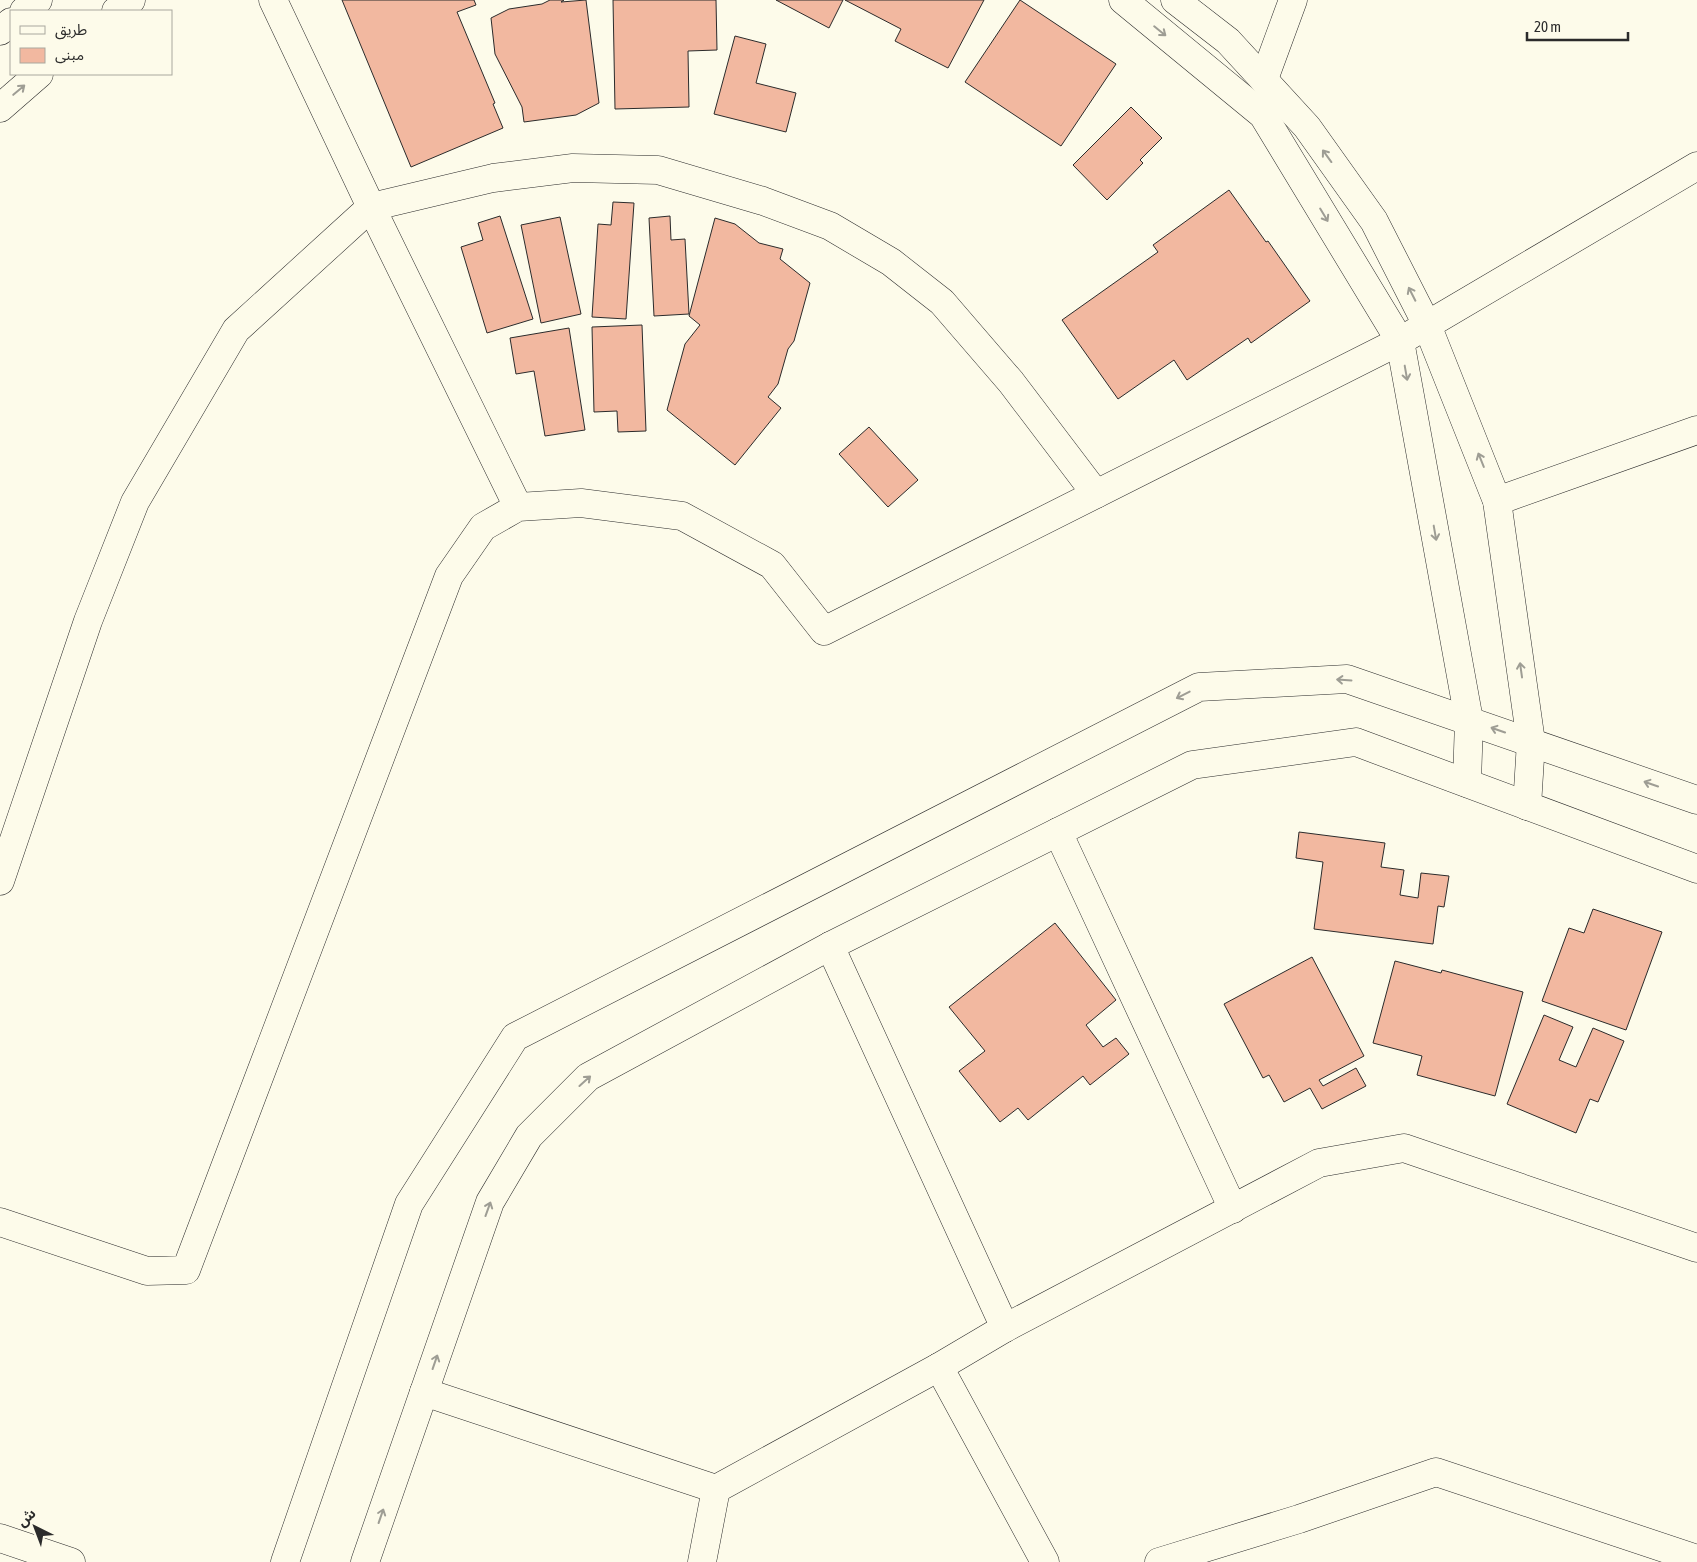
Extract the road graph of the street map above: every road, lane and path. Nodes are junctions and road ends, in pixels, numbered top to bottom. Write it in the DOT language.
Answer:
graph roads {
  1 [pos="38,0"];
  2 [pos="131,0"];
  3 [pos="273,0"];
  4 [pos="1122,0"];
  5 [pos="1175,0"];
  6 [pos="1293,0"];
  7 [pos="25,10"];
  8 [pos="117,10"];
  9 [pos="10,23"];
  10 [pos="0,31"];
  11 [pos="38,75"];
  12 [pos="1264,79"];
  13 [pos="0,108"];
  14 [pos="1697,166"];
  15 [pos="371,207"];
  16 [pos="1427,324"];
  17 [pos="1400,341"];
  18 [pos="1697,430"];
  19 [pos="1096,494"];
  20 [pos="1497,500"];
  21 [pos="518,507"];
  22 [pos="1469,720"];
  23 [pos="1531,742"];
  24 [pos="1467,783"];
  25 [pos="1697,800"];
  26 [pos="1527,806"];
  27 [pos="1058,832"];
  28 [pos="1697,869"];
  29 [pos="0,881"];
  30 [pos="830,946"];
  31 [pos="1233,1208"];
  32 [pos="0,1222"];
  33 [pos="1697,1248"];
  34 [pos="1005,1328"];
  35 [pos="939,1367"];
  36 [pos="424,1392"];
  37 [pos="716,1489"];
  38 [pos="0,1538"];
  39 [pos="1697,1559"];
  40 [pos="71,1562"];
  41 [pos="285,1562"];
  42 [pos="365,1562"];
  43 [pos="702,1562"];
  44 [pos="1045,1562"];
  45 [pos="1159,1562"];
  1 -- 7 [label="street"];
  2 -- 8 [label="street"];
  3 -- 15 [label="street"];
  4 -- 17 [label="street, one-way"];
  5 -- 12 [label="street"];
  6 -- 12 [label="street"];
  9 -- 10 [label="street"];
  13 -- 11 [label="street, one-way"];
  16 -- 12 [label="street, one-way"];
  14 -- 16 [label="street"];
  15 -- 19 [label="street"];
  15 -- 21 [label="street"];
  15 -- 29 [label="street"];
  16 -- 17 [label="street"];
  20 -- 16 [label="street, one-way"];
  17 -- 19 [label="street"];
  17 -- 22 [label="street, one-way"];
  18 -- 20 [label="street"];
  19 -- 21 [label="street"];
  23 -- 20 [label="street, one-way"];
  21 -- 32 [label="street"];
  23 -- 22 [label="street, one-way"];
  22 -- 24 [label="street"];
  22 -- 41 [label="street, one-way"];
  25 -- 23 [label="street, one-way"];
  23 -- 26 [label="street"];
  24 -- 26 [label="street"];
  24 -- 27 [label="street"];
  26 -- 28 [label="street"];
  27 -- 30 [label="street"];
  27 -- 31 [label="street"];
  30 -- 34 [label="street"];
  36 -- 30 [label="street, one-way"];
  31 -- 33 [label="street"];
  31 -- 34 [label="street"];
  34 -- 35 [label="street"];
  35 -- 37 [label="street"];
  35 -- 44 [label="street"];
  36 -- 37 [label="street"];
  42 -- 36 [label="street, one-way"];
  37 -- 43 [label="street"];
  38 -- 40 [label="street"];
  39 -- 45 [label="street"];
}
